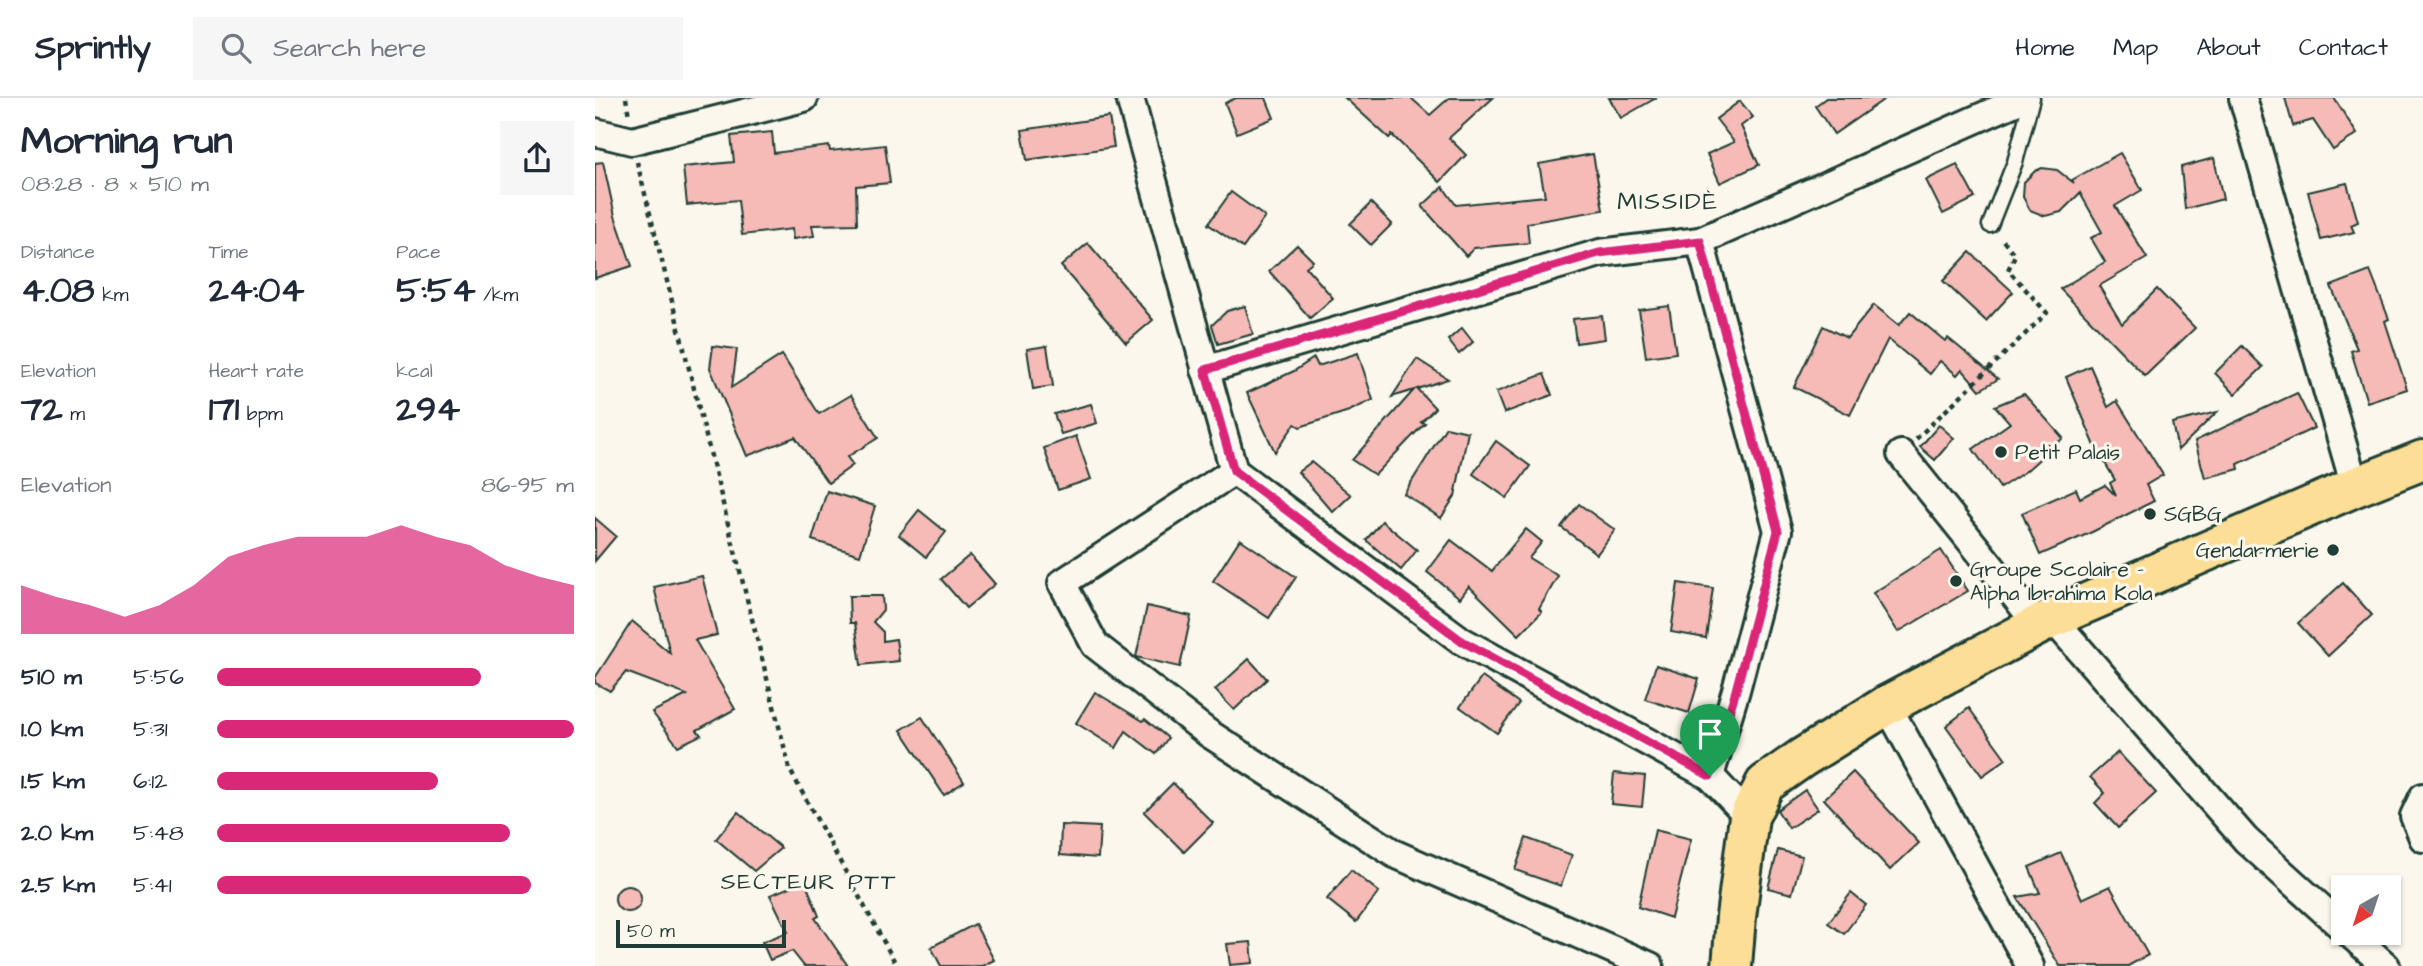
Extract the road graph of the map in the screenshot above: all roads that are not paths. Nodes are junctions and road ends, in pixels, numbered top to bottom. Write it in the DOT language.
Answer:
graph roads {
  1 [pos="804,98"];
  2 [pos="2024,98"];
  3 [pos="2032,98"];
  4 [pos="2243,98"];
  5 [pos="1125,102"];
  6 [pos="595,132"];
  7 [pos="1990,225"];
  8 [pos="1700,241"];
  9 [pos="1205,370"];
  10 [pos="1901,454"];
  11 [pos="1234,471"];
  12 [pos="2417,471"];
  13 [pos="2355,487"];
  14 [pos="2045,622"];
  15 [pos="1887,705"];
  16 [pos="1710,776"];
  17 [pos="2423,797"];
  18 [pos="1749,817"];
  19 [pos="2423,838"];
  20 [pos="2331,917"];
  21 [pos="2362,945"];
  22 [pos="1650,966"];
  23 [pos="1732,966"];
  24 [pos="2030,966"];
  25 [pos="2386,966"];
  1 -- 6 [label="street"];
  2 -- 8 [label="street"];
  3 -- 7 [label="lane"];
  4 -- 13 [label="street"];
  5 -- 9 [label="street"];
  8 -- 9 [label="street"];
  8 -- 16 [label="street"];
  9 -- 11 [label="street"];
  10 -- 14 [label="street"];
  11 -- 16 [label="street"];
  11 -- 22 [label="street"];
  12 -- 13 [label="main road"];
  13 -- 14 [label="main road"];
  14 -- 15 [label="main road"];
  14 -- 20 [label="street"];
  15 -- 18 [label="main road"];
  15 -- 24 [label="street"];
  16 -- 18 [label="street"];
  17 -- 19 [label="street"];
  18 -- 23 [label="main road"];
  21 -- 25 [label="street"];
}
